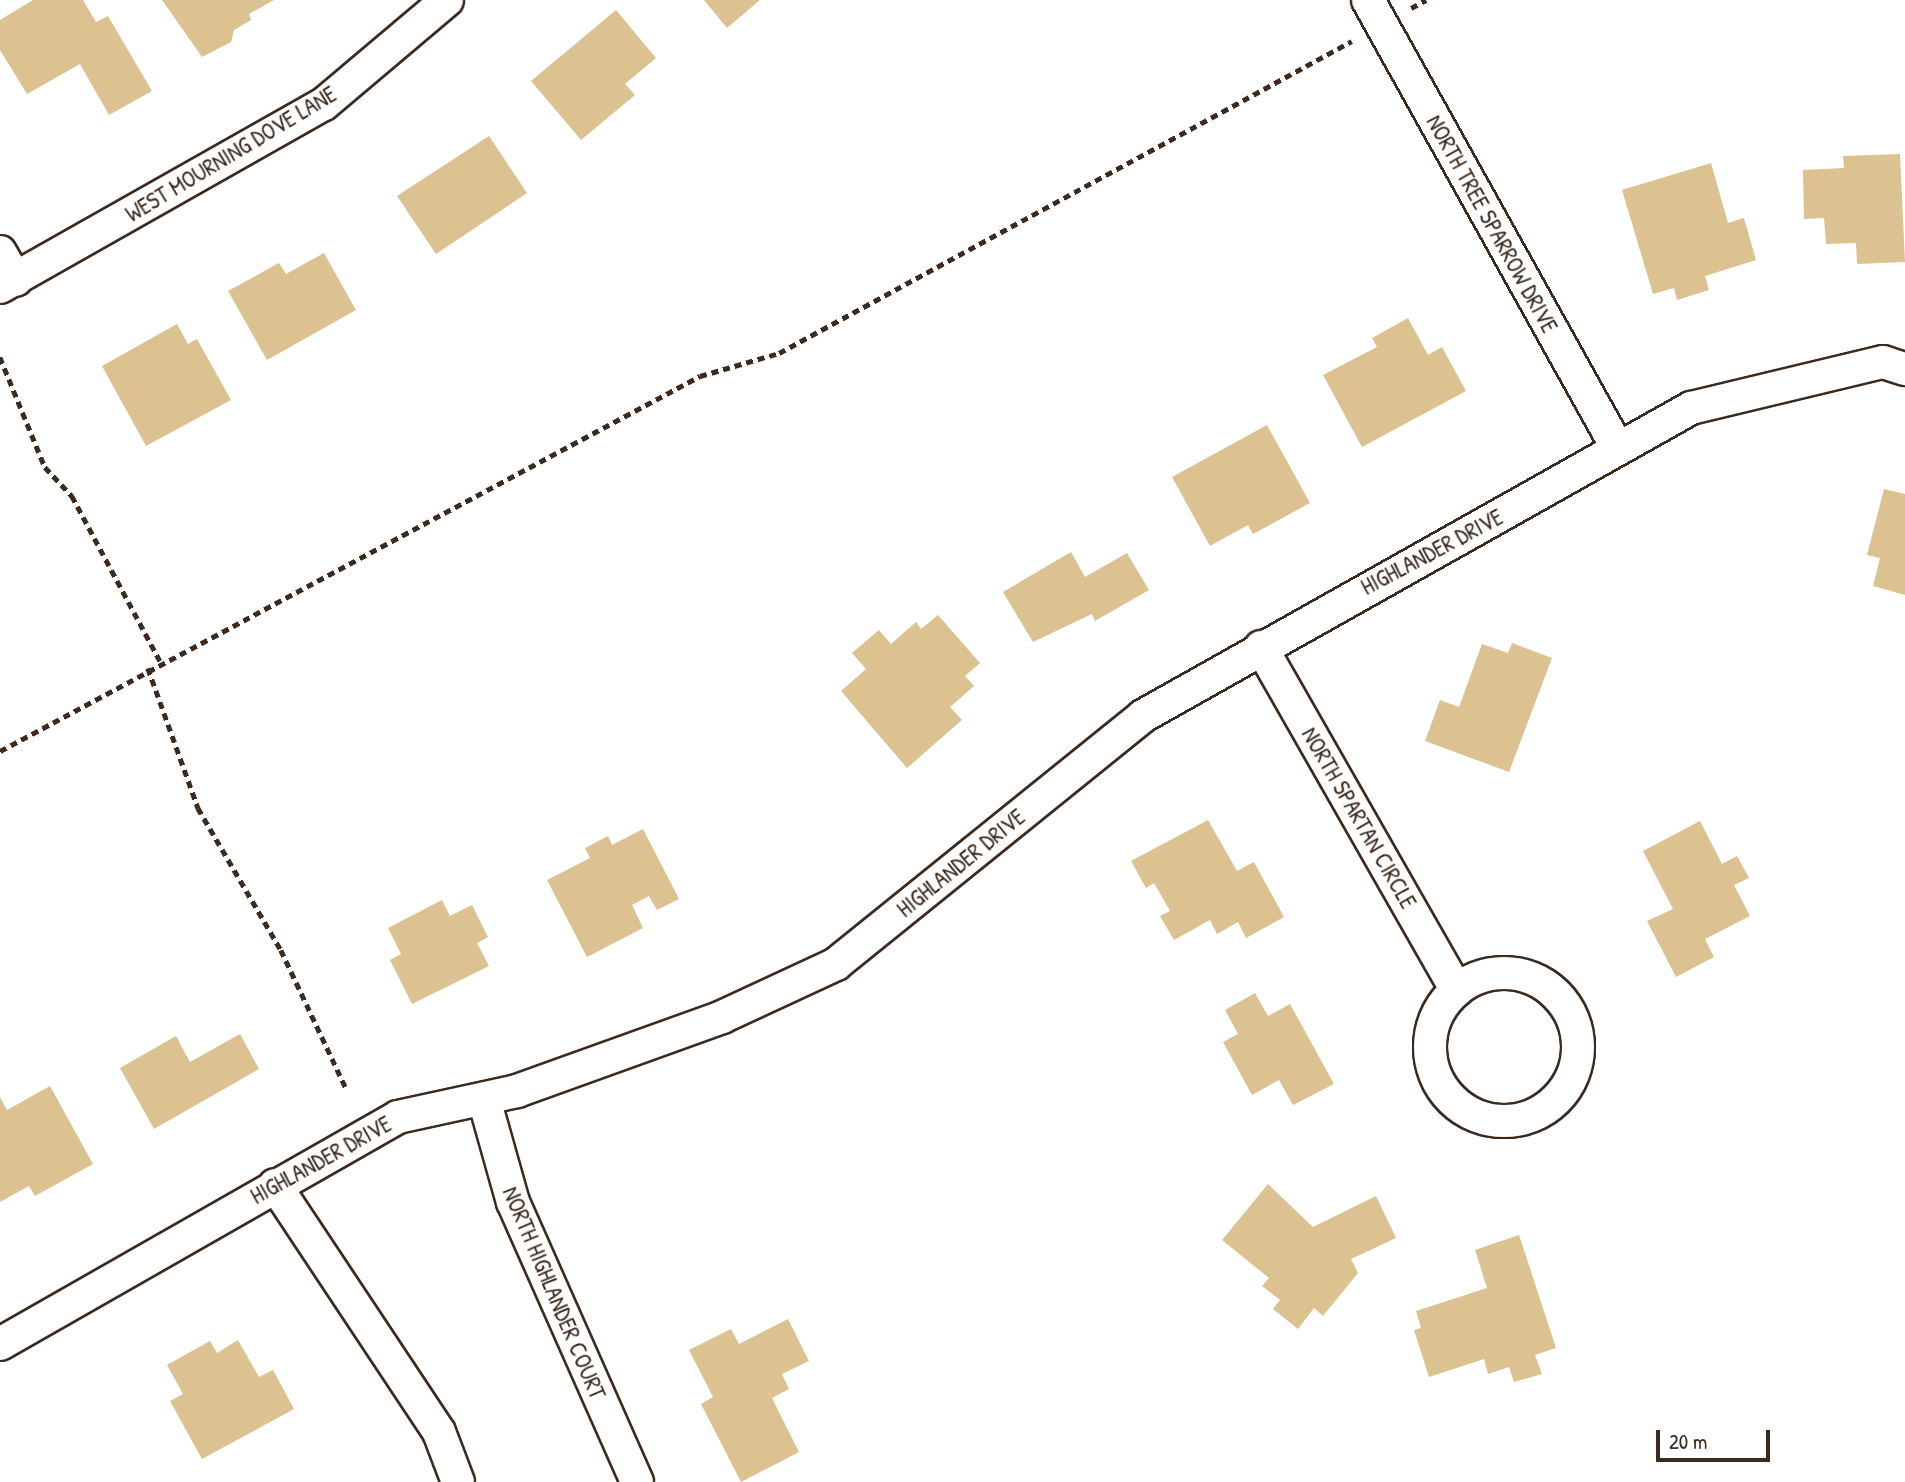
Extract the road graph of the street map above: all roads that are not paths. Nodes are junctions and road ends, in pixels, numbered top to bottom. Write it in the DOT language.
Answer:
graph roads {
  1 [pos="447,0"];
  2 [pos="1374,12"];
  3 [pos="0,252"];
  4 [pos="8,284"];
  5 [pos="1905,369"];
  6 [pos="1617,447"];
  7 [pos="1261,647"];
  8 [pos="1457,990"];
  9 [pos="484,1099"];
  10 [pos="275,1185"];
  11 [pos="0,1343"];
  12 [pos="458,1482"];
  13 [pos="638,1482"];
  1 -- 4 [label="street, WEST MOURNING DOVE LANE"];
  2 -- 6 [label="street, NORTH TREE SPARROW DRIVE"];
  3 -- 4 [label="street"];
  5 -- 6 [label="street, HIGHLANDER DRIVE"];
  6 -- 7 [label="street, HIGHLANDER DRIVE"];
  7 -- 8 [label="street, NORTH SPARTAN CIRCLE"];
  7 -- 9 [label="street, HIGHLANDER DRIVE"];
  8 -- 8 [label="street"];
  9 -- 10 [label="street, HIGHLANDER DRIVE"];
  9 -- 13 [label="street, NORTH HIGHLANDER COURT"];
  10 -- 11 [label="street, HIGHLANDER DRIVE"];
  10 -- 12 [label="street"];
}
